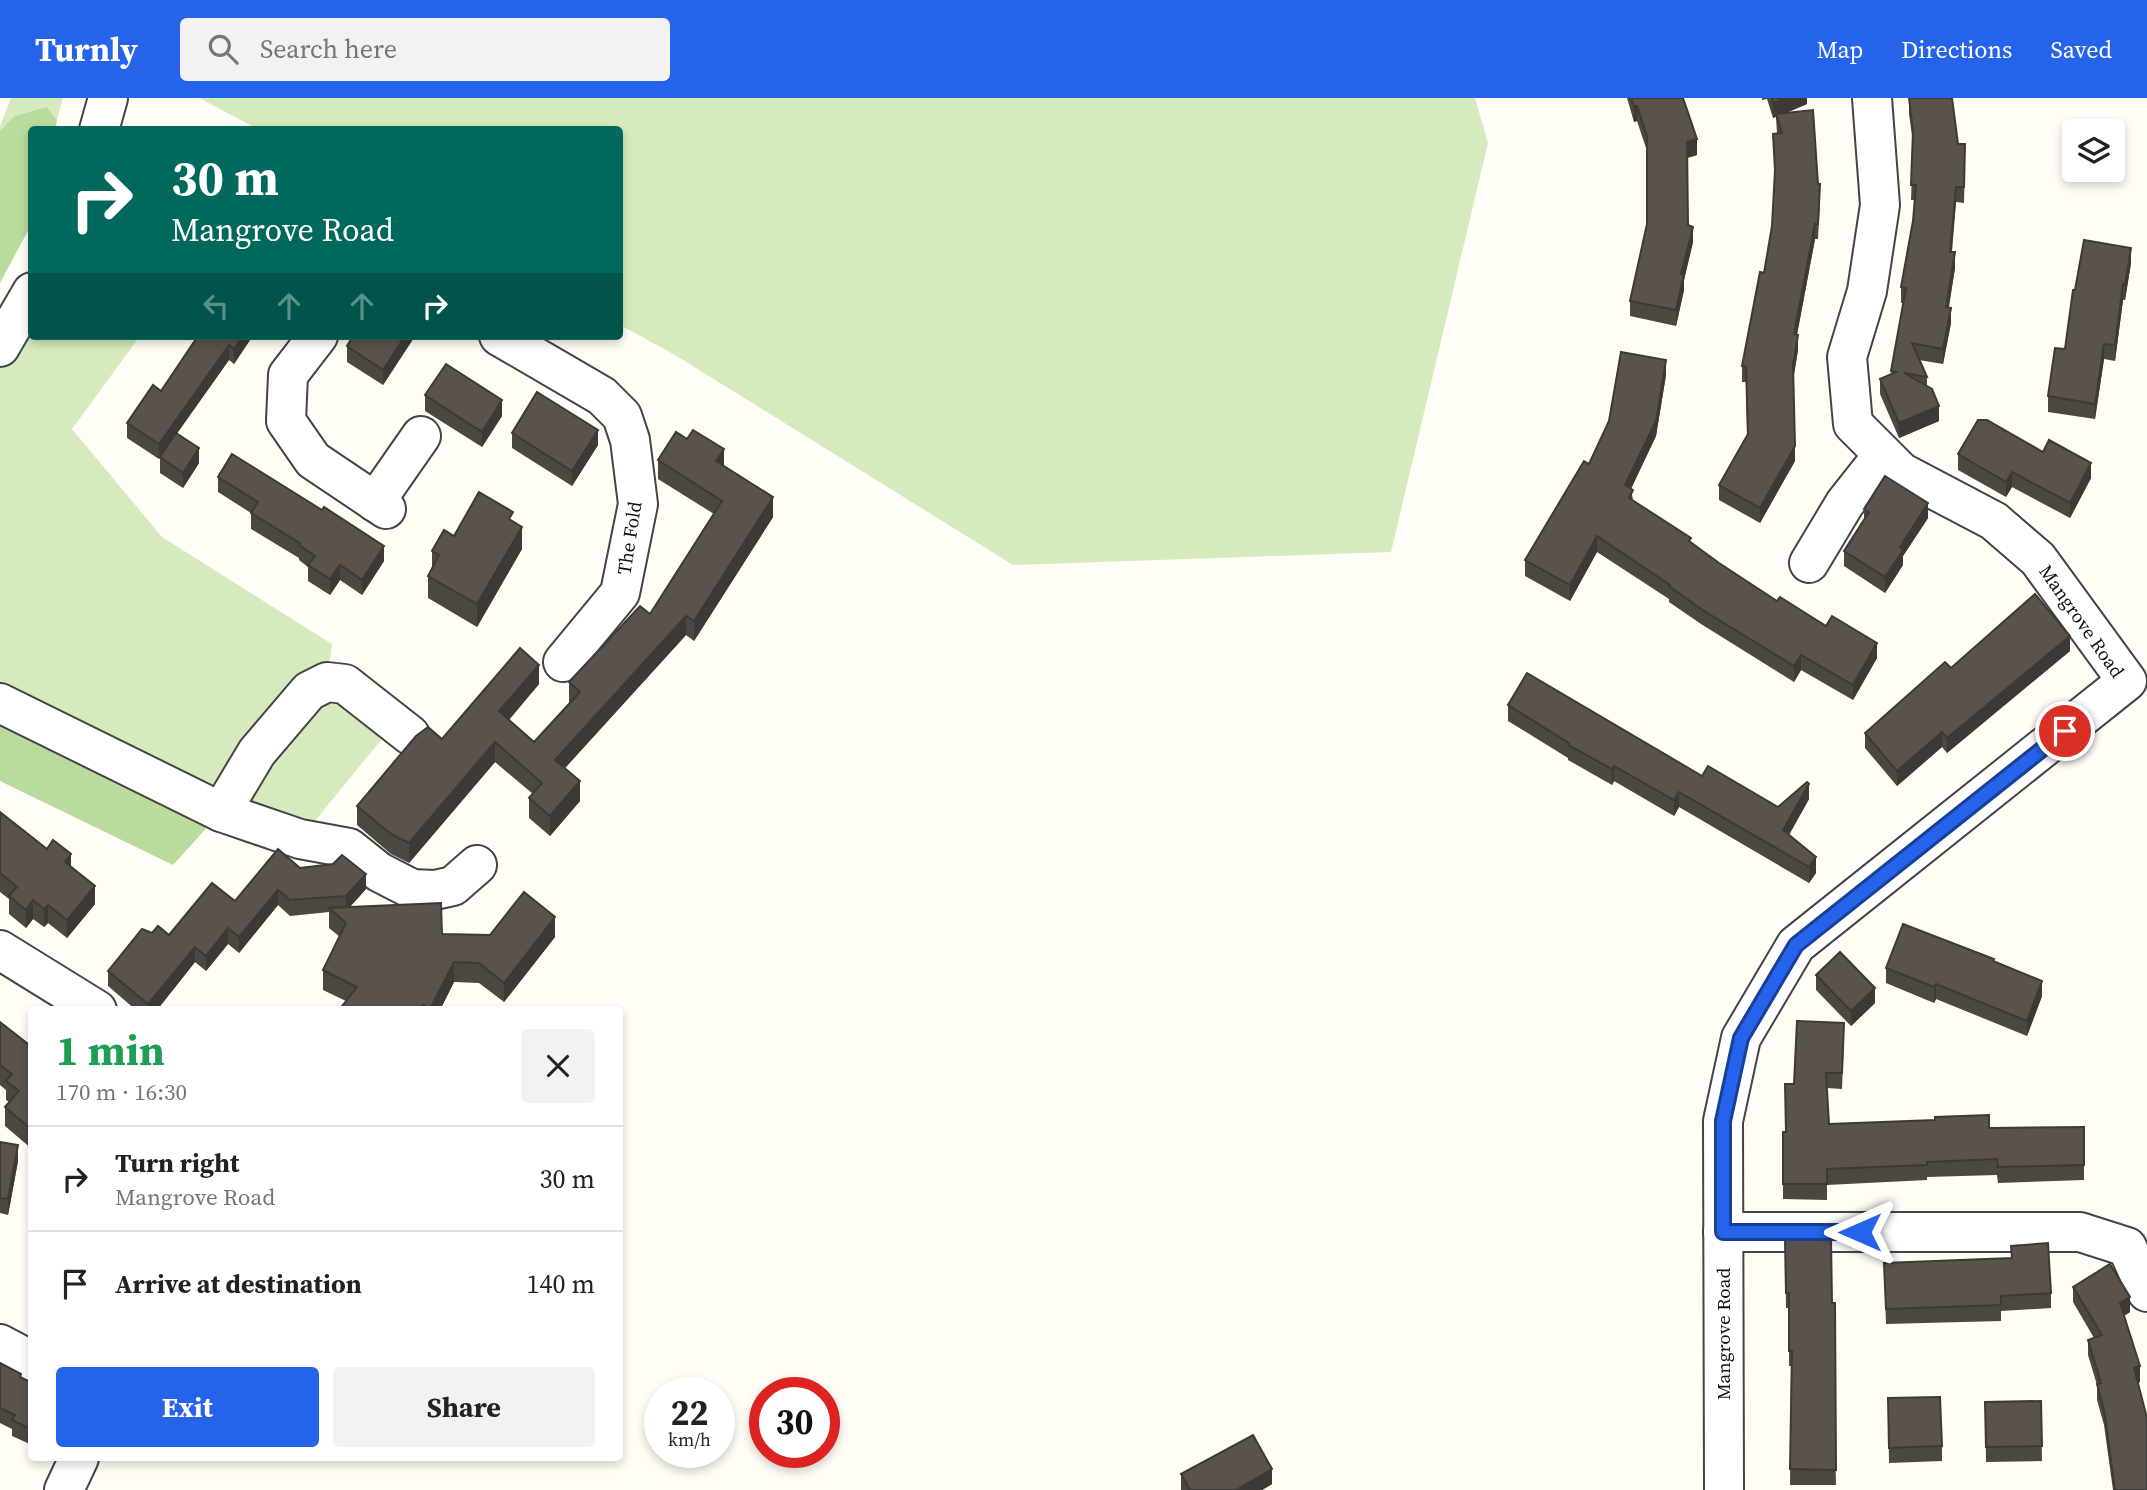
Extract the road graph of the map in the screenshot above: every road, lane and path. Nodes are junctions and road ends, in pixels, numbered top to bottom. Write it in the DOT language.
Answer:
graph roads {
  1 [pos="108,98"];
  2 [pos="1872,98"];
  3 [pos="100,126"];
  4 [pos="28,299"];
  5 [pos="315,340"];
  6 [pos="506,340"];
  7 [pos="0,347"];
  8 [pos="421,436"];
  9 [pos="1883,455"];
  10 [pos="1809,563"];
  11 [pos="563,662"];
  12 [pos="2137,674"];
  13 [pos="0,704"];
  14 [pos="411,735"];
  15 [pos="221,812"];
  16 [pos="477,865"];
  17 [pos="0,950"];
  18 [pos="91,1006"];
  19 [pos="1723,1232"];
  20 [pos="2147,1292"];
  21 [pos="0,1344"];
  22 [pos="28,1359"];
  23 [pos="78,1461"];
  24 [pos="64,1490"];
  25 [pos="1724,1490"];
  1 -- 3 [label="street"];
  2 -- 9 [label="street, Mangrove Road"];
  4 -- 7 [label="street"];
  5 -- 8 [label="street"];
  6 -- 11 [label="street, The Fold"];
  9 -- 10 [label="street"];
  9 -- 12 [label="street, Mangrove Road"];
  12 -- 19 [label="street, Mangrove Road"];
  13 -- 15 [label="street"];
  14 -- 15 [label="street"];
  15 -- 16 [label="street"];
  17 -- 18 [label="street"];
  19 -- 20 [label="street"];
  19 -- 25 [label="street, Mangrove Road"];
  21 -- 22 [label="street"];
  23 -- 24 [label="street"];
}
